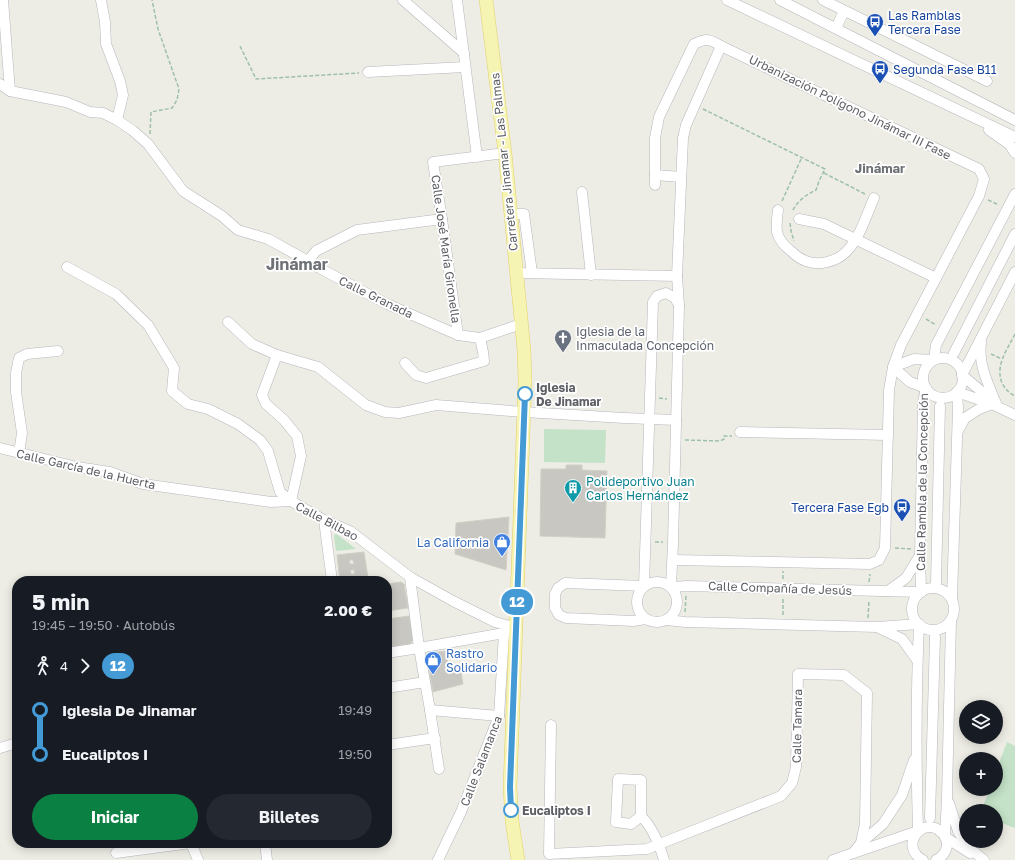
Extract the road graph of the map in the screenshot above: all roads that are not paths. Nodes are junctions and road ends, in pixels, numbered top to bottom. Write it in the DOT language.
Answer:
graph roads {
  1 [pos="3,0"];
  2 [pos="101,0"];
  3 [pos="403,0"];
  4 [pos="457,0"];
  5 [pos="486,0"];
  6 [pos="492,0"];
  7 [pos="727,0"];
  8 [pos="780,0"];
  9 [pos="823,0"];
  10 [pos="844,11"];
  11 [pos="836,28"];
  12 [pos="490,38"];
  13 [pos="721,46"];
  14 [pos="464,53"];
  15 [pos="465,67"];
  16 [pos="368,72"];
  17 [pos="987,81"];
  18 [pos="0,84"];
  19 [pos="10,91"];
  20 [pos="960,111"];
  21 [pos="117,120"];
  22 [pos="1015,120"];
  23 [pos="1015,137"];
  24 [pos="505,153"];
  25 [pos="1015,153"];
  26 [pos="477,157"];
  27 [pos="681,176"];
  28 [pos="582,192"];
  29 [pos="1015,194"];
  30 [pos="874,198"];
  31 [pos="778,210"];
  32 [pos="510,214"];
  33 [pos="794,216"];
  34 [pos="442,219"];
  35 [pos="1015,234"];
  36 [pos="856,239"];
  37 [pos="308,261"];
  38 [pos="68,267"];
  39 [pos="1015,272"];
  40 [pos="516,273"];
  41 [pos="532,273"];
  42 [pos="591,275"];
  43 [pos="677,276"];
  44 [pos="936,278"];
  45 [pos="666,293"];
  46 [pos="679,306"];
  47 [pos="228,322"];
  48 [pos="521,324"];
  49 [pos="458,335"];
  50 [pos="982,337"];
  51 [pos="480,338"];
  52 [pos="901,345"];
  53 [pos="58,351"];
  54 [pos="954,354"];
  55 [pos="277,355"];
  56 [pos="914,359"];
  57 [pos="934,360"];
  58 [pos="405,363"];
  59 [pos="893,368"];
  60 [pos="962,375"];
  61 [pos="910,382"];
  62 [pos="926,388"];
  63 [pos="889,390"];
  64 [pos="957,392"];
  65 [pos="940,406"];
  66 [pos="997,406"];
  67 [pos="524,412"];
  68 [pos="1015,415"];
  69 [pos="650,419"];
  70 [pos="676,420"];
  71 [pos="740,432"];
  72 [pos="957,433"];
  73 [pos="888,435"];
  74 [pos="0,448"];
  75 [pos="19,453"];
  76 [pos="290,501"];
  77 [pos="324,520"];
  78 [pos="920,555"];
  79 [pos="673,560"];
  80 [pos="331,576"];
  81 [pos="410,578"];
  82 [pos="936,583"];
  83 [pos="644,586"];
  84 [pos="671,587"];
  85 [pos="888,591"];
  86 [pos="921,592"];
  87 [pos="952,599"];
  88 [pos="646,619"];
  89 [pos="667,620"];
  90 [pos="951,620"];
  91 [pos="919,624"];
  92 [pos="877,627"];
  93 [pos="516,628"];
  94 [pos="504,632"];
  95 [pos="935,637"];
  96 [pos="419,648"];
  97 [pos="392,652"];
  98 [pos="917,660"];
  99 [pos="425,682"];
  100 [pos="392,687"];
  101 [pos="430,710"];
  102 [pos="499,716"];
  103 [pos="551,725"];
  104 [pos="435,738"];
  105 [pos="12,744"];
  106 [pos="392,744"];
  107 [pos="0,748"];
  108 [pos="916,752"];
  109 [pos="439,769"];
  110 [pos="947,797"];
  111 [pos="641,816"];
  112 [pos="930,818"];
  113 [pos="918,831"];
  114 [pos="945,837"];
  115 [pos="861,842"];
  116 [pos="659,844"];
  117 [pos="154,848"];
  118 [pos="193,848"];
  119 [pos="265,848"];
  120 [pos="116,853"];
  121 [pos="853,853"];
  122 [pos="198,860"];
  123 [pos="267,860"];
  124 [pos="438,860"];
  125 [pos="518,860"];
  126 [pos="664,860"];
  127 [pos="833,860"];
  128 [pos="915,860"];
  129 [pos="922,860"];
  130 [pos="940,860"];
  131 [pos="980,860"];
  132 [pos="984,860"];
  1 -- 19 [label="street"];
  2 -- 21 [label="street"];
  3 -- 14 [label="street"];
  4 -- 14 [label="street"];
  5 -- 12 [label="main road, Carretera Jinamar - Las Palmas"];
  6 -- 12 [label="main road"];
  7 -- 20 [label="street"];
  8 -- 11 [label="street"];
  9 -- 10 [label="street"];
  10 -- 11 [label="street"];
  10 -- 17 [label="street"];
  11 -- 22 [label="street"];
  12 -- 24 [label="main road, Carretera Jinamar - Las Palmas"];
  13 -- 27 [label="street"];
  13 -- 27 [label="street, Urbanización Polígono Jinámar III Fase"];
  13 -- 44 [label="street, Urbanización Polígono Jinámar III Fase"];
  14 -- 15 [label="street"];
  15 -- 16 [label="street"];
  15 -- 26 [label="street"];
  18 -- 19 [label="street, Calle Granada"];
  19 -- 21 [label="street, Calle Granada"];
  20 -- 23 [label="street"];
  20 -- 25 [label="street"];
  21 -- 37 [label="street, Calle Granada"];
  24 -- 26 [label="street"];
  24 -- 32 [label="main road, Carretera Jinamar - Las Palmas"];
  26 -- 34 [label="street, Calle José María Gironella"];
  27 -- 43 [label="street"];
  28 -- 42 [label="street"];
  29 -- 57 [label="street"];
  30 -- 36 [label="street"];
  31 -- 36 [label="street"];
  32 -- 40 [label="main road, Carretera Jinamar - Las Palmas"];
  32 -- 41 [label="street"];
  33 -- 36 [label="street"];
  34 -- 37 [label="street"];
  34 -- 49 [label="street, Calle José María Gironella"];
  35 -- 54 [label="street"];
  36 -- 44 [label="street"];
  37 -- 49 [label="street, Calle Granada"];
  38 -- 76 [label="street, Calle Bilbao"];
  39 -- 50 [label="street"];
  40 -- 41 [label="street"];
  40 -- 48 [label="main road, Carretera Jinamar - Las Palmas"];
  41 -- 42 [label="street"];
  42 -- 43 [label="street"];
  43 -- 45 [label="street"];
  43 -- 46 [label="street"];
  44 -- 52 [label="street"];
  45 -- 46 [label="street"];
  45 -- 69 [label="street"];
  46 -- 70 [label="street"];
  47 -- 55 [label="street"];
  48 -- 51 [label="street, Calle Granada"];
  48 -- 67 [label="main road, Carretera Jinamar - Las Palmas"];
  49 -- 51 [label="street, Calle Granada"];
  50 -- 60 [label="street"];
  50 -- 66 [label="street"];
  51 -- 58 [label="street"];
  52 -- 56 [label="street"];
  52 -- 59 [label="street"];
  53 -- 75 [label="street"];
  55 -- 67 [label="street"];
  55 -- 76 [label="street"];
  56 -- 57 [label="street"];
  56 -- 59 [label="street"];
  57 -- 60 [label="street"];
  57 -- 62 [label="street"];
  59 -- 61 [label="street, Calle Rambla de la Concepción"];
  59 -- 63 [label="street"];
  60 -- 64 [label="street"];
  60 -- 66 [label="street"];
  61 -- 62 [label="street, Calle Rambla de la Concepción"];
  61 -- 63 [label="street, Calle Rambla de la Concepción"];
  62 -- 64 [label="street"];
  62 -- 78 [label="street, Calle Rambla de la Concepción"];
  63 -- 73 [label="street"];
  64 -- 66 [label="street"];
  64 -- 72 [label="street"];
  65 -- 82 [label="street"];
  66 -- 68 [label="street"];
  66 -- 72 [label="street"];
  67 -- 69 [label="street"];
  67 -- 93 [label="main road, Carretera Jinamar - Las Palmas"];
  69 -- 70 [label="street"];
  69 -- 83 [label="street"];
  70 -- 79 [label="street"];
  71 -- 73 [label="street"];
  72 -- 87 [label="street"];
  73 -- 79 [label="street"];
  74 -- 75 [label="street, Calle García de la Huerta"];
  75 -- 76 [label="street, Calle García de la Huerta"];
  76 -- 77 [label="street, Calle Bilbao"];
  77 -- 80 [label="street"];
  77 -- 81 [label="street, Calle Bilbao"];
  78 -- 85 [label="street"];
  78 -- 86 [label="street, Calle Rambla de la Concepción"];
  79 -- 84 [label="street"];
  81 -- 93 [label="street, Calle Bilbao"];
  81 -- 96 [label="street"];
  83 -- 84 [label="street"];
  83 -- 88 [label="street"];
  83 -- 88 [label="street"];
  84 -- 85 [label="street, Calle Compañía de Jesús"];
  84 -- 89 [label="street"];
  85 -- 86 [label="street, Calle Compañía de Jesús"];
  86 -- 87 [label="street"];
  86 -- 91 [label="street"];
  87 -- 90 [label="street"];
  88 -- 89 [label="street"];
  89 -- 92 [label="street"];
  90 -- 91 [label="street"];
  90 -- 110 [label="street"];
  91 -- 92 [label="street"];
  91 -- 98 [label="street"];
  92 -- 98 [label="street"];
  93 -- 94 [label="street"];
  93 -- 125 [label="main road, Carretera Jinamar - Las Palmas"];
  94 -- 96 [label="street"];
  94 -- 102 [label="street, Calle Salamanca"];
  95 -- 112 [label="street"];
  96 -- 97 [label="street"];
  96 -- 99 [label="street"];
  98 -- 108 [label="street"];
  99 -- 100 [label="street"];
  99 -- 101 [label="street"];
  101 -- 102 [label="street"];
  101 -- 104 [label="street"];
  102 -- 124 [label="street, Calle Salamanca"];
  103 -- 116 [label="street, Calle Tamara"];
  104 -- 106 [label="street"];
  104 -- 109 [label="street"];
  105 -- 107 [label="street"];
  108 -- 113 [label="street"];
  108 -- 115 [label="street"];
  110 -- 114 [label="street"];
  110 -- 132 [label="street"];
  111 -- 111 [label="street"];
  111 -- 116 [label="street"];
  113 -- 114 [label="street"];
  113 -- 121 [label="street"];
  113 -- 129 [label="street"];
  114 -- 130 [label="street"];
  114 -- 131 [label="street"];
  115 -- 116 [label="street, Calle Tamara"];
  115 -- 121 [label="street"];
  116 -- 126 [label="street"];
  117 -- 120 [label="street"];
  118 -- 122 [label="street"];
  119 -- 123 [label="street"];
  121 -- 127 [label="street"];
  128 -- 129 [label="street"];
}
